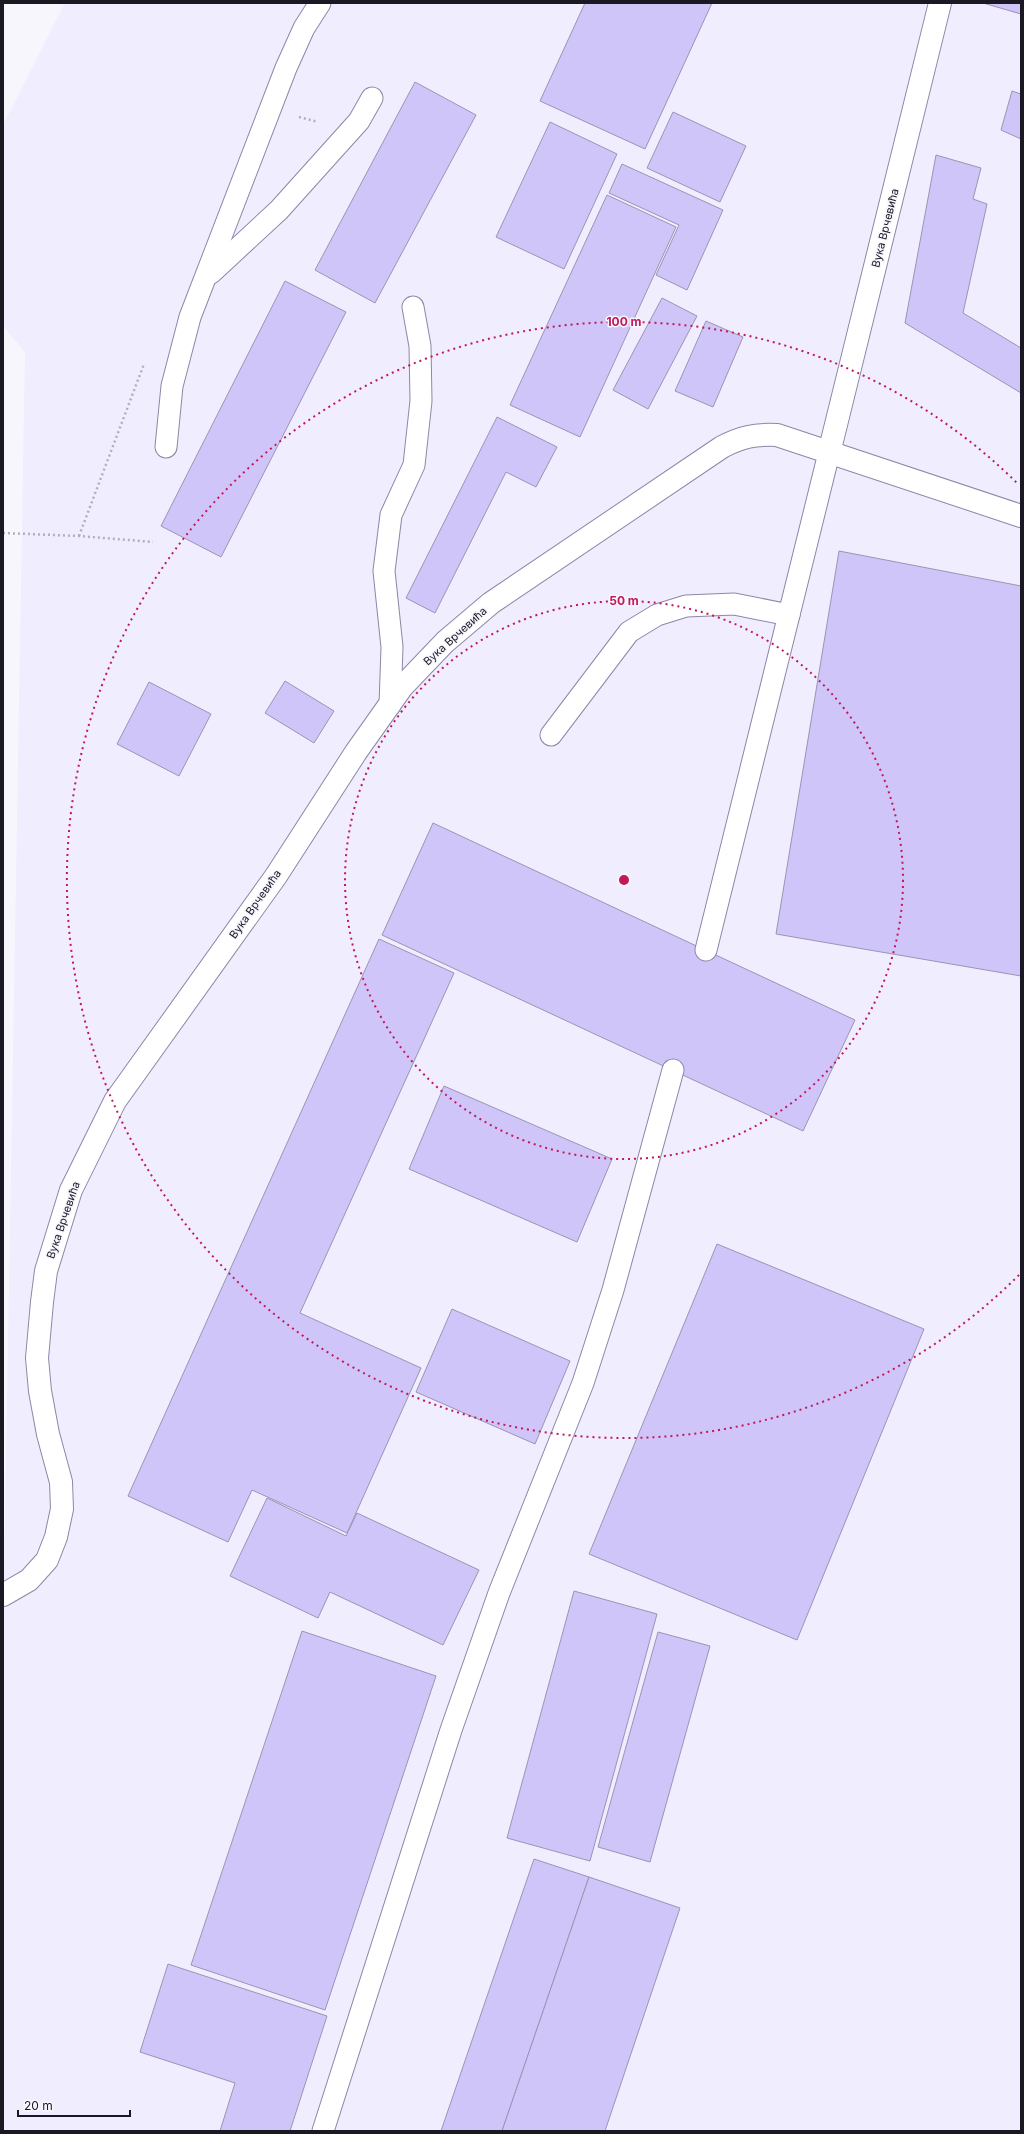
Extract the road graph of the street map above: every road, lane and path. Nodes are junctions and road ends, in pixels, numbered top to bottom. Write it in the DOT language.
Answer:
graph roads {
  1 [pos="320,3"];
  2 [pos="940,3"];
  3 [pos="372,98"];
  4 [pos="272,104"];
  5 [pos="351,130"];
  6 [pos="203,280"];
  7 [pos="413,307"];
  8 [pos="146,359"];
  9 [pos="166,447"];
  10 [pos="829,453"];
  11 [pos="1021,516"];
  12 [pos="3,533"];
  13 [pos="79,536"];
  14 [pos="153,542"];
  15 [pos="789,615"];
  16 [pos="390,705"];
  17 [pos="552,735"];
  18 [pos="706,950"];
  19 [pos="673,1070"];
  20 [pos="3,1595"];
  21 [pos="323,2131"];
  1 -- 4 [label="lane"];
  2 -- 10 [label="street, Вука Врчевића"];
  3 -- 5 [label="lane"];
  4 -- 5 [label="path"];
  4 -- 6 [label="lane"];
  5 -- 6 [label="lane"];
  6 -- 9 [label="lane"];
  7 -- 16 [label="lane"];
  8 -- 13 [label="path"];
  10 -- 11 [label="street, Вука Врчевића"];
  10 -- 15 [label="lane"];
  10 -- 16 [label="street, Вука Врчевића"];
  12 -- 13 [label="path"];
  13 -- 14 [label="path"];
  15 -- 17 [label="lane"];
  15 -- 18 [label="lane"];
  16 -- 20 [label="street, Вука Врчевића"];
  19 -- 21 [label="lane"];
}
